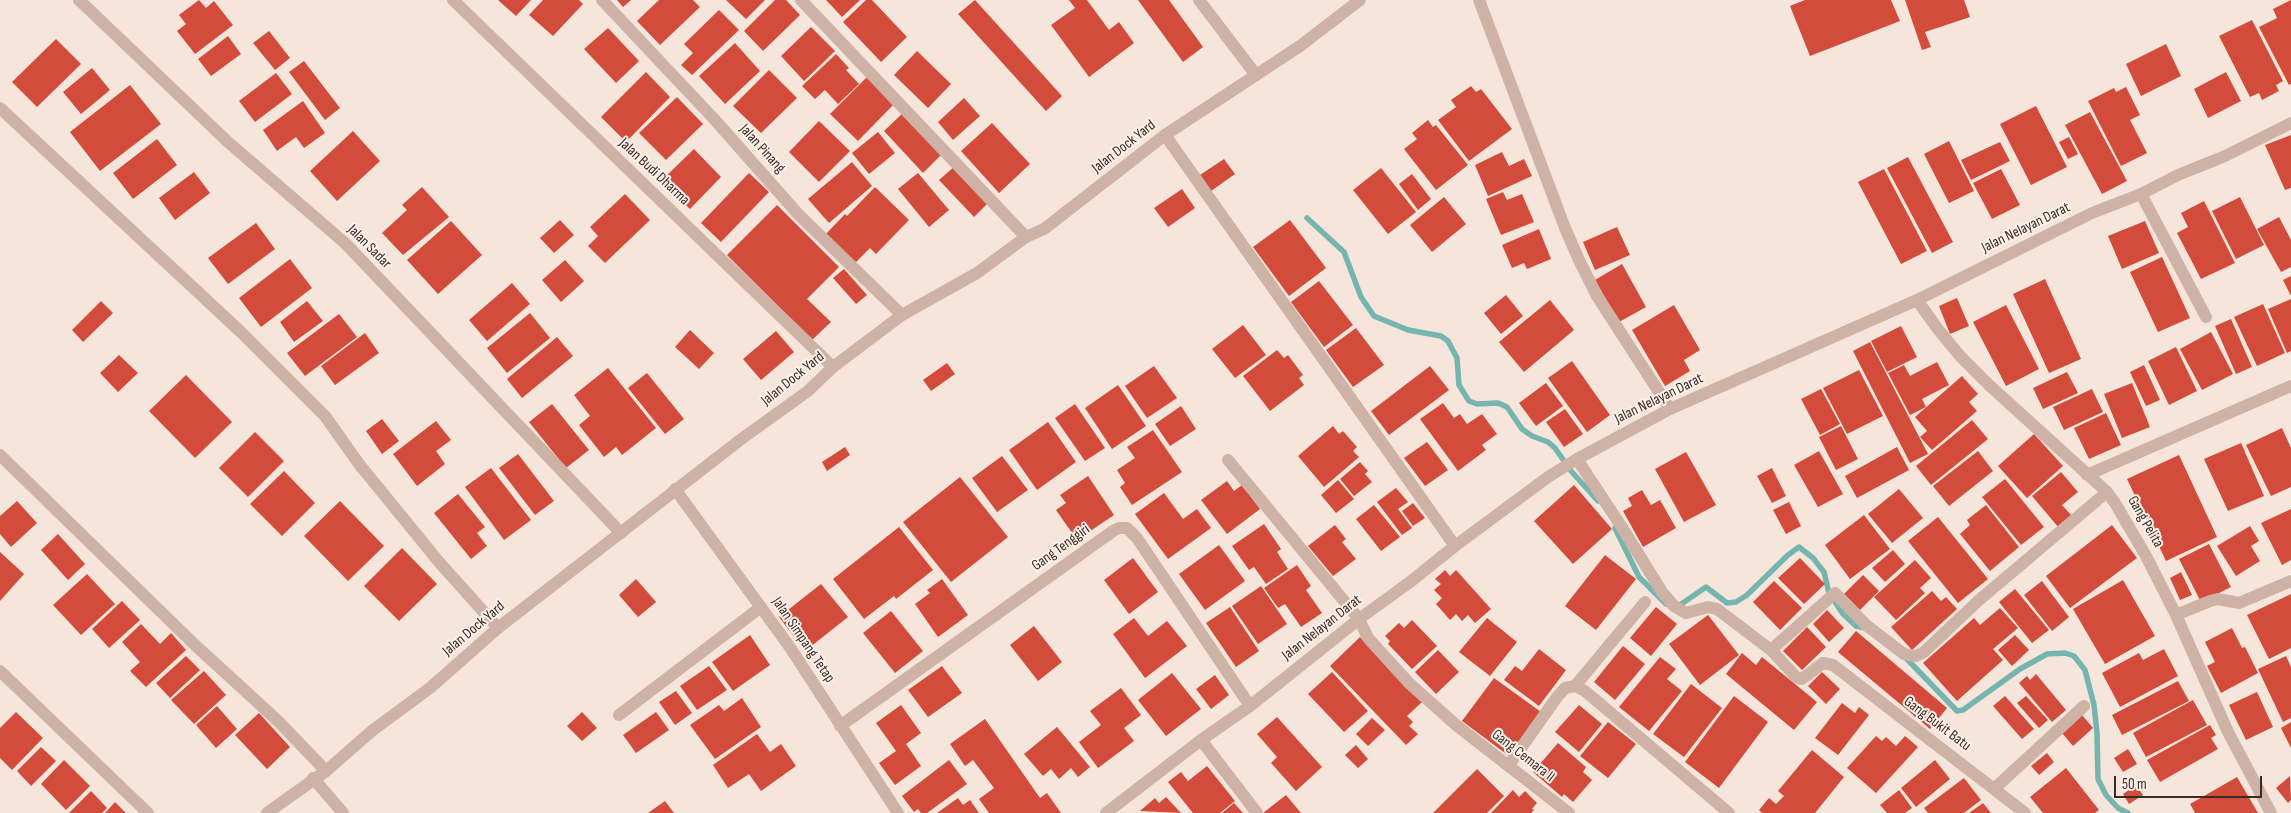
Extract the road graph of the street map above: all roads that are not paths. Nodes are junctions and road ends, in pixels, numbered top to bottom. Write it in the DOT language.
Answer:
graph roads {
  1 [pos="79,0"];
  2 [pos="453,0"];
  3 [pos="602,0"];
  4 [pos="802,0"];
  5 [pos="1199,0"];
  6 [pos="1360,0"];
  7 [pos="1479,0"];
  8 [pos="1256,75"];
  9 [pos="0,108"];
  10 [pos="2291,123"];
  11 [pos="1165,135"];
  12 [pos="2141,194"];
  13 [pos="1026,237"];
  14 [pos="1917,300"];
  15 [pos="902,315"];
  16 [pos="2206,317"];
  17 [pos="833,367"];
  18 [pos="2291,386"];
  19 [pos="1670,409"];
  20 [pos="0,455"];
  21 [pos="1228,460"];
  22 [pos="1575,460"];
  23 [pos="2087,475"];
  24 [pos="675,489"];
  25 [pos="2107,492"];
  26 [pos="621,533"];
  27 [pos="1455,546"];
  28 [pos="2291,581"];
  29 [pos="1646,602"];
  30 [pos="761,607"];
  31 [pos="2176,615"];
  32 [pos="1359,619"];
  33 [pos="498,628"];
  34 [pos="1771,650"];
  35 [pos="0,671"];
  36 [pos="1575,686"];
  37 [pos="1250,706"];
  38 [pos="2084,706"];
  39 [pos="618,715"];
  40 [pos="840,726"];
  41 [pos="1200,740"];
  42 [pos="1509,765"];
  43 [pos="326,771"];
  44 [pos="314,778"];
  45 [pos="1995,788"];
  46 [pos="148,813"];
  47 [pos="267,813"];
  48 [pos="344,813"];
  49 [pos="898,813"];
  50 [pos="1106,813"];
  51 [pos="1257,813"];
  52 [pos="1569,813"];
  53 [pos="1729,813"];
  54 [pos="2025,813"];
  55 [pos="2271,813"];
  1 -- 26 [label="street, Jalan Sadar"];
  2 -- 17 [label="street, Jalan Budi Dharma"];
  3 -- 15 [label="street, Jalan Pinang"];
  4 -- 13 [label="street"];
  5 -- 8 [label="street"];
  6 -- 8 [label="street, Jalan Dock Yard"];
  7 -- 19 [label="street"];
  8 -- 11 [label="street, Jalan Dock Yard"];
  9 -- 33 [label="street"];
  10 -- 12 [label="street, Jalan Nelayan Darat"];
  11 -- 13 [label="street, Jalan Dock Yard"];
  11 -- 27 [label="street"];
  12 -- 14 [label="street, Jalan Nelayan Darat"];
  12 -- 16 [label="street"];
  13 -- 15 [label="street, Jalan Dock Yard"];
  14 -- 19 [label="street, Jalan Nelayan Darat"];
  14 -- 23 [label="street, Gang Pelita"];
  15 -- 17 [label="street, Jalan Dock Yard"];
  17 -- 24 [label="street, Jalan Dock Yard"];
  18 -- 23 [label="street"];
  19 -- 22 [label="street, Jalan Nelayan Darat"];
  20 -- 43 [label="street"];
  21 -- 32 [label="street, Gang Cemara II"];
  22 -- 27 [label="street, Jalan Nelayan Darat"];
  22 -- 34 [label="street"];
  23 -- 25 [label="street, Gang Pelita"];
  24 -- 26 [label="street, Jalan Dock Yard"];
  24 -- 30 [label="street, Jalan Simpang Tetap"];
  25 -- 31 [label="street, Gang Pelita"];
  25 -- 34 [label="street"];
  26 -- 33 [label="street, Jalan Dock Yard"];
  27 -- 32 [label="street, Jalan Nelayan Darat"];
  28 -- 31 [label="street"];
  29 -- 36 [label="street"];
  30 -- 39 [label="street"];
  30 -- 40 [label="street, Jalan Simpang Tetap"];
  31 -- 55 [label="street, Gang Pelita"];
  32 -- 37 [label="street, Jalan Nelayan Darat"];
  32 -- 42 [label="street, Gang Cemara II"];
  33 -- 43 [label="street, Jalan Dock Yard"];
  34 -- 45 [label="street, Gang Bukit Batu"];
  35 -- 46 [label="street"];
  36 -- 42 [label="street"];
  36 -- 53 [label="street"];
  37 -- 40 [label="street, Gang Tenggiri"];
  37 -- 41 [label="street, Jalan Nelayan Darat"];
  38 -- 45 [label="street"];
  40 -- 49 [label="street, Jalan Simpang Tetap"];
  41 -- 50 [label="street, Jalan Nelayan Darat"];
  41 -- 51 [label="street"];
  42 -- 52 [label="street, Gang Cemara II"];
  43 -- 44 [label="street, Jalan Dock Yard"];
  44 -- 47 [label="street, Jalan Dock Yard"];
  44 -- 48 [label="street"];
  45 -- 54 [label="street, Gang Bukit Batu"];
}
